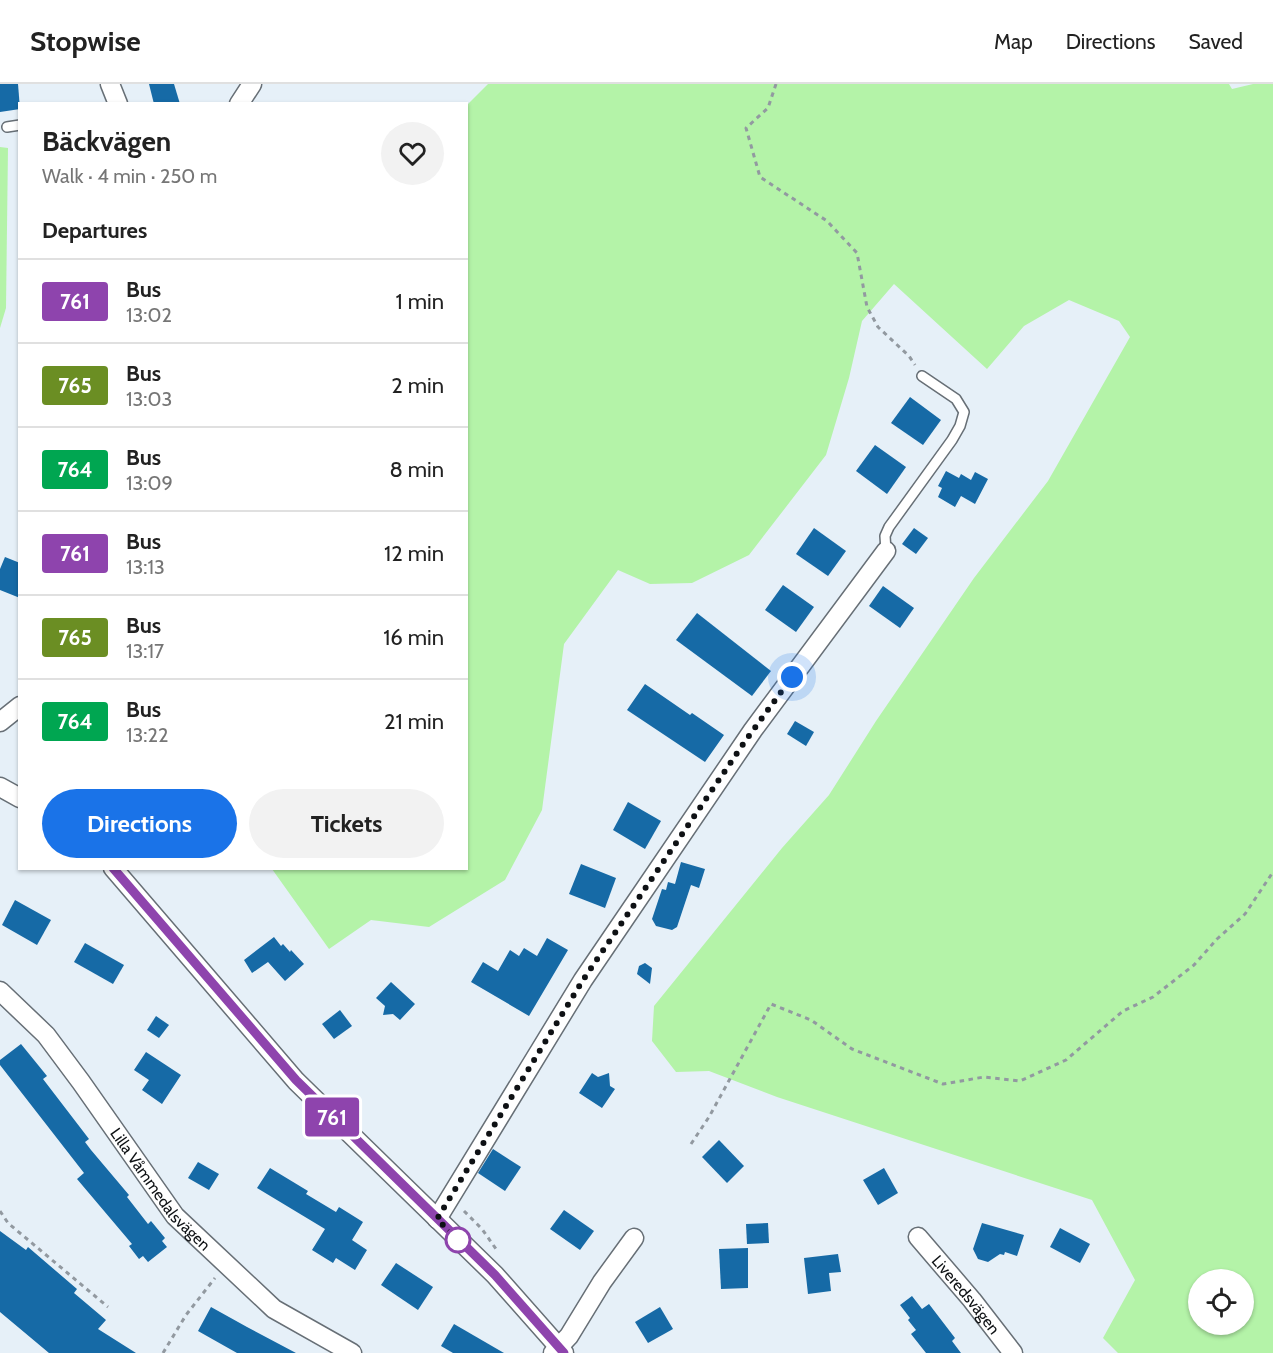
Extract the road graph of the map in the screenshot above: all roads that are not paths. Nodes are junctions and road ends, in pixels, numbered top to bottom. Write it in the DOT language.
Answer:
graph roads {
  1 [pos="110,84"];
  2 [pos="252,84"];
  3 [pos="117,102"];
  4 [pos="240,102"];
  5 [pos="18,125"];
  6 [pos="7,127"];
  7 [pos="922,376"];
  8 [pos="886,551"];
  9 [pos="18,708"];
  10 [pos="0,722"];
  11 [pos="0,787"];
  12 [pos="18,797"];
  13 [pos="115,870"];
  14 [pos="0,991"];
  15 [pos="437,1219"];
  16 [pos="918,1237"];
  17 [pos="634,1238"];
  18 [pos="559,1351"];
  19 [pos="352,1353"];
  20 [pos="1013,1353"];
  1 -- 3 [label="street"];
  2 -- 4 [label="street"];
  5 -- 6 [label="lane"];
  7 -- 8 [label="lane"];
  8 -- 15 [label="street"];
  9 -- 10 [label="street"];
  11 -- 12 [label="street"];
  13 -- 15 [label="street"];
  14 -- 19 [label="street, Lilla Våmmedalsvägen"];
  15 -- 18 [label="street"];
  16 -- 20 [label="street, Liveredsvägen"];
  17 -- 18 [label="street"];
}
